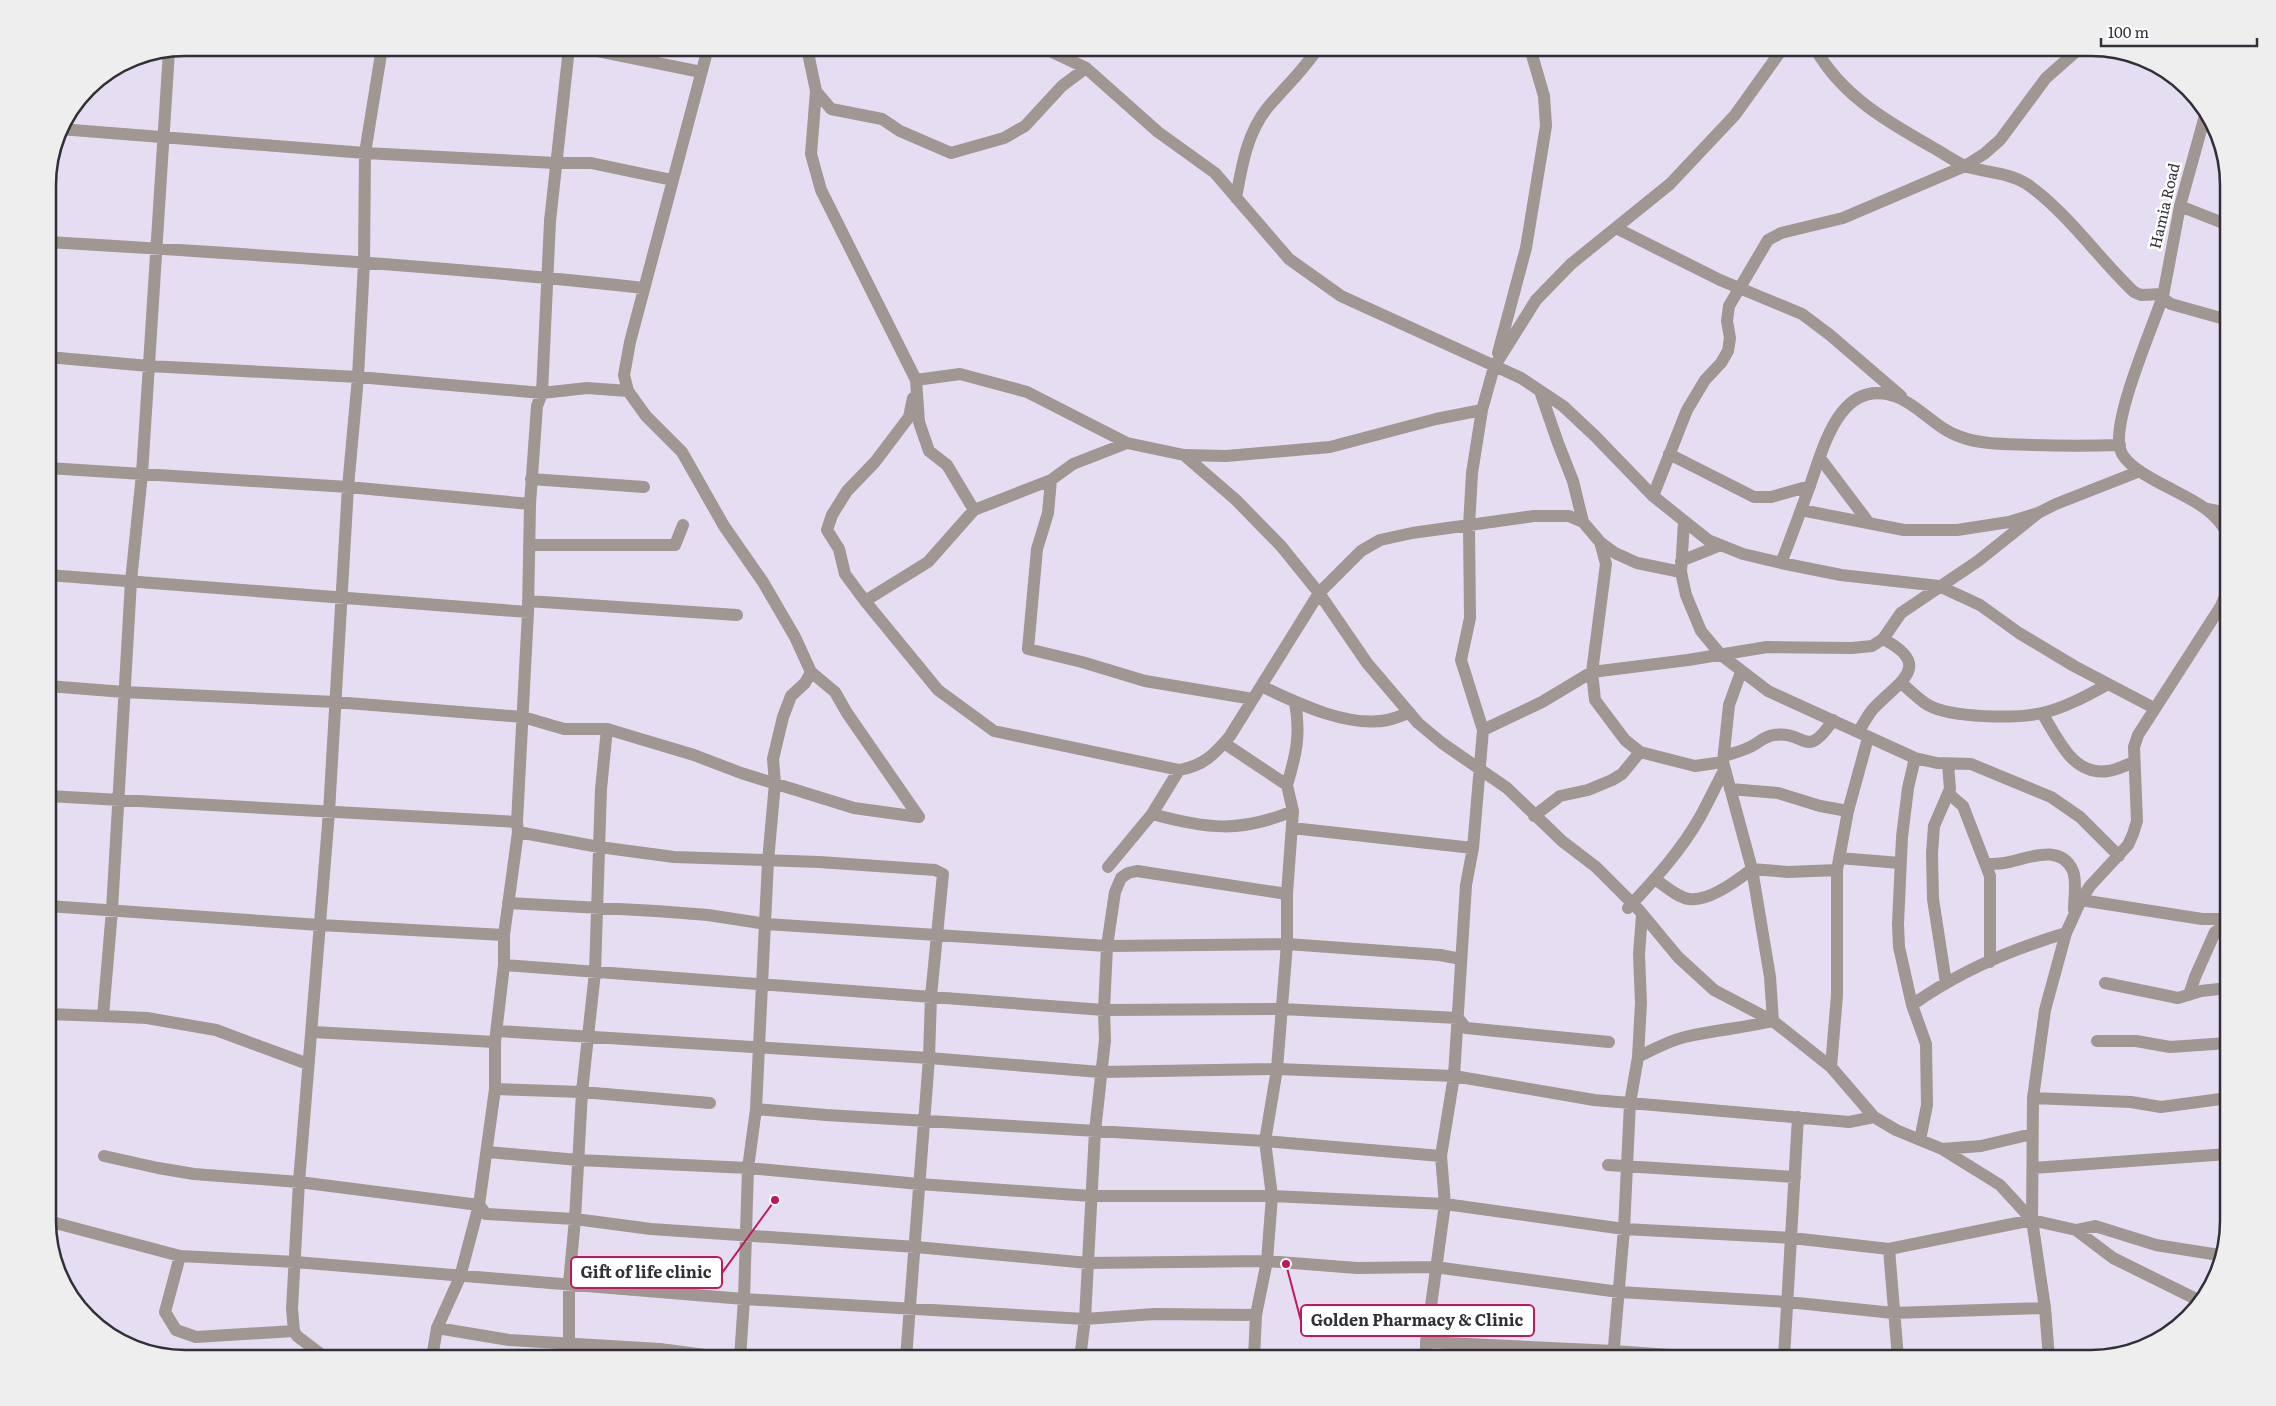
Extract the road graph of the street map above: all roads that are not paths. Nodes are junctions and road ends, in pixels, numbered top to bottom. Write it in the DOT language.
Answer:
graph roads {
  1 [pos="1313,56"];
  2 [pos="1532,56"];
  3 [pos="1777,56"];
  4 [pos="1820,56"];
  5 [pos="2071,56"];
  6 [pos="381,57"];
  7 [pos="568,57"];
  8 [pos="626,57"];
  9 [pos="705,57"];
  10 [pos="809,57"];
  11 [pos="1062,57"];
  12 [pos="169,58"];
  13 [pos="1086,68"];
  14 [pos="701,72"];
  15 [pos="816,91"];
  16 [pos="2203,123"];
  17 [pos="69,130"];
  18 [pos="164,137"];
  19 [pos="366,153"];
  20 [pos="555,163"];
  21 [pos="1965,166"];
  22 [pos="672,180"];
  23 [pos="1236,198"];
  24 [pos="2180,206"];
  25 [pos="2219,221"];
  26 [pos="1616,228"];
  27 [pos="57,243"];
  28 [pos="157,249"];
  29 [pos="364,263"];
  30 [pos="548,277"];
  31 [pos="1741,287"];
  32 [pos="644,288"];
  33 [pos="2166,298"];
  34 [pos="2219,317"];
  35 [pos="57,359"];
  36 [pos="149,366"];
  37 [pos="1494,367"];
  38 [pos="358,377"];
  39 [pos="916,380"];
  40 [pos="628,391"];
  41 [pos="1540,391"];
  42 [pos="542,393"];
  43 [pos="1908,403"];
  44 [pos="1482,410"];
  45 [pos="1127,443"];
  46 [pos="2120,445"];
  47 [pos="1669,454"];
  48 [pos="1184,455"];
  49 [pos="1820,458"];
  50 [pos="57,469"];
  51 [pos="2140,471"];
  52 [pos="142,474"];
  53 [pos="531,480"];
  54 [pos="1051,480"];
  55 [pos="1810,486"];
  56 [pos="348,487"];
  57 [pos="644,487"];
  58 [pos="1653,496"];
  59 [pos="530,504"];
  60 [pos="2207,509"];
  61 [pos="974,510"];
  62 [pos="1801,510"];
  63 [pos="2219,511"];
  64 [pos="2038,513"];
  65 [pos="2219,520"];
  66 [pos="1684,521"];
  67 [pos="1583,522"];
  68 [pos="1869,523"];
  69 [pos="683,525"];
  70 [pos="1469,526"];
  71 [pos="1600,542"];
  72 [pos="529,545"];
  73 [pos="1721,545"];
  74 [pos="1781,563"];
  75 [pos="1681,566"];
  76 [pos="57,576"];
  77 [pos="131,581"];
  78 [pos="1939,586"];
  79 [pos="1319,593"];
  80 [pos="343,596"];
  81 [pos="865,601"];
  82 [pos="528,606"];
  83 [pos="2219,608"];
  84 [pos="737,615"];
  85 [pos="1883,639"];
  86 [pos="1721,655"];
  87 [pos="811,672"];
  88 [pos="1592,672"];
  89 [pos="1741,672"];
  90 [pos="1901,684"];
  91 [pos="2108,684"];
  92 [pos="1261,686"];
  93 [pos="57,687"];
  94 [pos="124,692"];
  95 [pos="1253,699"];
  96 [pos="335,702"];
  97 [pos="1296,702"];
  98 [pos="2154,708"];
  99 [pos="1410,713"];
  100 [pos="2042,713"];
  101 [pos="523,717"];
  102 [pos="1832,720"];
  103 [pos="607,729"];
  104 [pos="1483,730"];
  105 [pos="1863,735"];
  106 [pos="1224,743"];
  107 [pos="1640,752"];
  108 [pos="1915,758"];
  109 [pos="1724,762"];
  110 [pos="2134,762"];
  111 [pos="1948,764"];
  112 [pos="1179,770"];
  113 [pos="1480,770"];
  114 [pos="776,783"];
  115 [pos="1287,785"];
  116 [pos="1730,789"];
  117 [pos="1949,794"];
  118 [pos="57,797"];
  119 [pos="119,800"];
  120 [pos="1293,811"];
  121 [pos="1848,811"];
  122 [pos="329,812"];
  123 [pos="1152,814"];
  124 [pos="1534,816"];
  125 [pos="518,827"];
  126 [pos="1292,828"];
  127 [pos="599,847"];
  128 [pos="1473,848"];
  129 [pos="2119,856"];
  130 [pos="768,861"];
  131 [pos="1900,863"];
  132 [pos="1838,864"];
  133 [pos="1986,864"];
  134 [pos="1108,867"];
  135 [pos="1752,868"];
  136 [pos="1655,879"];
  137 [pos="1287,894"];
  138 [pos="2081,900"];
  139 [pos="508,903"];
  140 [pos="57,907"];
  141 [pos="596,908"];
  142 [pos="1628,908"];
  143 [pos="112,910"];
  144 [pos="1642,915"];
  145 [pos="2074,916"];
  146 [pos="2220,919"];
  147 [pos="766,924"];
  148 [pos="320,925"];
  149 [pos="2220,929"];
  150 [pos="937,933"];
  151 [pos="2066,933"];
  152 [pos="504,935"];
  153 [pos="1287,944"];
  154 [pos="1107,946"];
  155 [pos="1461,959"];
  156 [pos="1990,962"];
  157 [pos="504,965"];
  158 [pos="595,972"];
  159 [pos="1946,982"];
  160 [pos="763,983"];
  161 [pos="2105,983"];
  162 [pos="2220,989"];
  163 [pos="2190,995"];
  164 [pos="931,996"];
  165 [pos="1912,1005"];
  166 [pos="1282,1009"];
  167 [pos="1104,1010"];
  168 [pos="57,1014"];
  169 [pos="103,1016"];
  170 [pos="1458,1018"];
  171 [pos="1773,1021"];
  172 [pos="312,1032"];
  173 [pos="586,1036"];
  174 [pos="497,1037"];
  175 [pos="2097,1041"];
  176 [pos="1609,1042"];
  177 [pos="2220,1044"];
  178 [pos="758,1047"];
  179 [pos="1638,1057"];
  180 [pos="929,1058"];
  181 [pos="308,1064"];
  182 [pos="1831,1066"];
  183 [pos="1277,1069"];
  184 [pos="1100,1072"];
  185 [pos="1454,1076"];
  186 [pos="495,1089"];
  187 [pos="582,1092"];
  188 [pos="2033,1098"];
  189 [pos="2220,1099"];
  190 [pos="710,1103"];
  191 [pos="1630,1103"];
  192 [pos="756,1109"];
  193 [pos="1874,1117"];
  194 [pos="1798,1118"];
  195 [pos="925,1119"];
  196 [pos="1095,1131"];
  197 [pos="2032,1134"];
  198 [pos="1265,1140"];
  199 [pos="1920,1140"];
  200 [pos="1942,1149"];
  201 [pos="488,1152"];
  202 [pos="2220,1155"];
  203 [pos="104,1156"];
  204 [pos="1441,1156"];
  205 [pos="578,1160"];
  206 [pos="1608,1165"];
  207 [pos="1626,1167"];
  208 [pos="748,1168"];
  209 [pos="2033,1168"];
  210 [pos="1795,1176"];
  211 [pos="298,1182"];
  212 [pos="919,1184"];
  213 [pos="1092,1196"];
  214 [pos="1272,1196"];
  215 [pos="1445,1204"];
  216 [pos="479,1206"];
  217 [pos="576,1219"];
  218 [pos="2032,1220"];
  219 [pos="57,1223"];
  220 [pos="1624,1229"];
  221 [pos="2076,1230"];
  222 [pos="746,1235"];
  223 [pos="1792,1238"];
  224 [pos="916,1247"];
  225 [pos="1890,1248"];
  226 [pos="2215,1254"];
  227 [pos="180,1256"];
  228 [pos="1267,1261"];
  229 [pos="295,1262"];
  230 [pos="1088,1262"];
  231 [pos="1435,1267"];
  232 [pos="460,1277"];
  233 [pos="569,1283"];
  234 [pos="1619,1292"];
  235 [pos="744,1298"];
  236 [pos="2194,1298"];
  237 [pos="1788,1302"];
  238 [pos="2044,1308"];
  239 [pos="912,1309"];
  240 [pos="1893,1313"];
  241 [pos="1256,1315"];
  242 [pos="1085,1319"];
  243 [pos="436,1328"];
  244 [pos="294,1331"];
  245 [pos="1426,1342"];
  246 [pos="569,1344"];
  247 [pos="314,1350"];
  248 [pos="433,1350"];
  249 [pos="569,1350"];
  250 [pos="668,1350"];
  251 [pos="741,1350"];
  252 [pos="907,1350"];
  253 [pos="1081,1350"];
  254 [pos="1254,1350"];
  255 [pos="1426,1350"];
  256 [pos="1541,1350"];
  257 [pos="1613,1350"];
  258 [pos="1785,1350"];
  259 [pos="1897,1350"];
  260 [pos="2048,1350"];
  1 -- 23 [label="street"];
  2 -- 37 [label="street"];
  3 -- 26 [label="street"];
  4 -- 21 [label="street"];
  5 -- 21 [label="street"];
  6 -- 19 [label="street"];
  7 -- 20 [label="street"];
  8 -- 14 [label="street"];
  9 -- 14 [label="street"];
  10 -- 15 [label="street"];
  11 -- 13 [label="street"];
  12 -- 18 [label="street"];
  13 -- 15 [label="street"];
  13 -- 23 [label="street"];
  14 -- 22 [label="street"];
  15 -- 39 [label="street"];
  16 -- 24 [label="street, Hamia Road"];
  17 -- 18 [label="street"];
  18 -- 19 [label="street"];
  18 -- 28 [label="street"];
  19 -- 20 [label="street"];
  19 -- 29 [label="street"];
  20 -- 22 [label="street"];
  20 -- 30 [label="street"];
  21 -- 31 [label="street"];
  21 -- 33 [label="street"];
  22 -- 32 [label="street"];
  23 -- 37 [label="street"];
  24 -- 25 [label="street"];
  24 -- 33 [label="street, Hamia Road"];
  26 -- 31 [label="street"];
  26 -- 37 [label="street"];
  27 -- 28 [label="street"];
  28 -- 29 [label="street"];
  28 -- 36 [label="street"];
  29 -- 30 [label="street"];
  29 -- 38 [label="street"];
  30 -- 32 [label="street"];
  30 -- 42 [label="street"];
  31 -- 43 [label="street"];
  31 -- 47 [label="street"];
  32 -- 40 [label="street"];
  33 -- 34 [label="street"];
  33 -- 46 [label="street, Hamia Road"];
  35 -- 36 [label="street"];
  36 -- 38 [label="street"];
  36 -- 52 [label="street"];
  37 -- 41 [label="street"];
  37 -- 44 [label="street"];
  38 -- 42 [label="street"];
  38 -- 56 [label="street"];
  39 -- 45 [label="street"];
  39 -- 61 [label="street"];
  39 -- 81 [label="street"];
  40 -- 42 [label="street"];
  40 -- 87 [label="street"];
  41 -- 58 [label="street"];
  41 -- 67 [label="street"];
  42 -- 53 [label="street"];
  43 -- 46 [label="street"];
  43 -- 49 [label="street"];
  44 -- 48 [label="street"];
  44 -- 70 [label="street"];
  45 -- 48 [label="street"];
  45 -- 54 [label="street"];
  46 -- 51 [label="street"];
  47 -- 55 [label="street"];
  47 -- 58 [label="street"];
  48 -- 79 [label="street"];
  49 -- 55 [label="street"];
  49 -- 68 [label="street"];
  50 -- 52 [label="street"];
  51 -- 60 [label="street"];
  51 -- 64 [label="street"];
  52 -- 56 [label="street"];
  52 -- 77 [label="street"];
  53 -- 57 [label="street"];
  53 -- 59 [label="street"];
  54 -- 61 [label="street"];
  54 -- 95 [label="street"];
  55 -- 62 [label="street"];
  56 -- 59 [label="street"];
  56 -- 80 [label="street"];
  58 -- 66 [label="street"];
  59 -- 72 [label="street"];
  60 -- 63 [label="street"];
  60 -- 65 [label="street"];
  61 -- 81 [label="street"];
  62 -- 68 [label="street"];
  62 -- 74 [label="street"];
  64 -- 68 [label="street"];
  64 -- 78 [label="street"];
  66 -- 73 [label="street"];
  66 -- 75 [label="street"];
  67 -- 70 [label="street"];
  67 -- 71 [label="street"];
  69 -- 72 [label="street"];
  70 -- 79 [label="street"];
  70 -- 104 [label="street"];
  71 -- 75 [label="street"];
  71 -- 88 [label="street"];
  72 -- 82 [label="street"];
  73 -- 74 [label="street"];
  73 -- 75 [label="street"];
  74 -- 78 [label="street"];
  75 -- 86 [label="street"];
  76 -- 77 [label="street"];
  77 -- 80 [label="street"];
  77 -- 94 [label="street"];
  78 -- 85 [label="street"];
  78 -- 91 [label="street"];
  79 -- 92 [label="street"];
  79 -- 99 [label="street"];
  80 -- 82 [label="street"];
  80 -- 96 [label="street"];
  81 -- 112 [label="street"];
  82 -- 84 [label="street"];
  82 -- 101 [label="street"];
  83 -- 98 [label="street"];
  85 -- 86 [label="street"];
  85 -- 90 [label="street"];
  86 -- 88 [label="street"];
  86 -- 89 [label="street"];
  87 -- 114 [label="street"];
  87 -- 114 [label="street"];
  88 -- 104 [label="street"];
  88 -- 107 [label="street"];
  89 -- 102 [label="street"];
  89 -- 109 [label="street"];
  90 -- 100 [label="street"];
  90 -- 105 [label="street"];
  91 -- 98 [label="street"];
  91 -- 100 [label="street"];
  92 -- 95 [label="street"];
  92 -- 97 [label="street"];
  93 -- 94 [label="street"];
  94 -- 96 [label="street"];
  94 -- 119 [label="street"];
  95 -- 106 [label="street"];
  96 -- 101 [label="street"];
  96 -- 122 [label="street"];
  97 -- 99 [label="street"];
  97 -- 115 [label="street"];
  98 -- 110 [label="street"];
  99 -- 113 [label="street"];
  100 -- 110 [label="street"];
  101 -- 103 [label="street"];
  101 -- 125 [label="street"];
  102 -- 105 [label="street"];
  102 -- 109 [label="street"];
  103 -- 114 [label="street"];
  103 -- 127 [label="street"];
  104 -- 113 [label="street"];
  105 -- 108 [label="street"];
  105 -- 121 [label="street"];
  106 -- 112 [label="street"];
  106 -- 115 [label="street"];
  107 -- 109 [label="street"];
  107 -- 124 [label="street"];
  108 -- 111 [label="street"];
  108 -- 131 [label="street"];
  109 -- 116 [label="street"];
  109 -- 136 [label="street"];
  110 -- 129 [label="street"];
  111 -- 117 [label="street"];
  111 -- 129 [label="street"];
  112 -- 123 [label="street"];
  113 -- 124 [label="street"];
  113 -- 128 [label="street"];
  114 -- 130 [label="street"];
  115 -- 120 [label="street"];
  116 -- 121 [label="street"];
  116 -- 135 [label="street"];
  117 -- 133 [label="street"];
  117 -- 159 [label="street"];
  118 -- 119 [label="street"];
  119 -- 122 [label="street"];
  119 -- 143 [label="street"];
  120 -- 123 [label="street"];
  120 -- 126 [label="street"];
  121 -- 132 [label="street"];
  122 -- 125 [label="street"];
  122 -- 148 [label="street"];
  123 -- 134 [label="street"];
  124 -- 144 [label="street"];
  125 -- 127 [label="street"];
  125 -- 139 [label="street"];
  126 -- 128 [label="street"];
  126 -- 137 [label="street"];
  127 -- 130 [label="street"];
  127 -- 141 [label="street"];
  128 -- 155 [label="street"];
  129 -- 138 [label="street"];
  130 -- 147 [label="street"];
  130 -- 150 [label="street"];
  131 -- 132 [label="street"];
  131 -- 165 [label="street"];
  132 -- 135 [label="street"];
  132 -- 182 [label="street"];
  133 -- 145 [label="street"];
  133 -- 156 [label="street"];
  135 -- 136 [label="street"];
  135 -- 171 [label="street"];
  136 -- 142 [label="street"];
  137 -- 153 [label="street"];
  137 -- 154 [label="street"];
  138 -- 145 [label="street"];
  138 -- 146 [label="street"];
  139 -- 141 [label="street"];
  139 -- 152 [label="street"];
  140 -- 143 [label="street"];
  141 -- 147 [label="street"];
  141 -- 158 [label="street"];
  143 -- 148 [label="street"];
  143 -- 169 [label="street"];
  144 -- 171 [label="street"];
  144 -- 179 [label="street"];
  145 -- 151 [label="street"];
  147 -- 150 [label="street"];
  147 -- 160 [label="street"];
  148 -- 152 [label="street"];
  148 -- 172 [label="street"];
  149 -- 163 [label="street"];
  150 -- 154 [label="street"];
  150 -- 164 [label="street"];
  151 -- 156 [label="street"];
  151 -- 188 [label="street"];
  152 -- 157 [label="street"];
  153 -- 154 [label="street"];
  153 -- 155 [label="street"];
  153 -- 166 [label="street"];
  154 -- 167 [label="street"];
  155 -- 170 [label="street"];
  156 -- 159 [label="street"];
  157 -- 158 [label="street"];
  157 -- 174 [label="street"];
  158 -- 160 [label="street"];
  158 -- 173 [label="street"];
  159 -- 165 [label="street"];
  160 -- 164 [label="street"];
  160 -- 178 [label="street"];
  161 -- 163 [label="street"];
  162 -- 163 [label="street"];
  164 -- 167 [label="street"];
  164 -- 180 [label="street"];
  165 -- 199 [label="street"];
  166 -- 167 [label="street"];
  166 -- 170 [label="street"];
  166 -- 183 [label="street"];
  167 -- 184 [label="street"];
  168 -- 169 [label="street"];
  169 -- 181 [label="street"];
  170 -- 176 [label="street"];
  170 -- 185 [label="street"];
  171 -- 179 [label="street"];
  171 -- 182 [label="street"];
  172 -- 174 [label="street"];
  172 -- 181 [label="street"];
  173 -- 174 [label="street"];
  173 -- 178 [label="street"];
  173 -- 187 [label="street"];
  174 -- 186 [label="street"];
  175 -- 177 [label="street"];
  178 -- 180 [label="street"];
  178 -- 192 [label="street"];
  179 -- 191 [label="street"];
  180 -- 184 [label="street"];
  180 -- 195 [label="street"];
  181 -- 211 [label="street"];
  182 -- 193 [label="street"];
  183 -- 184 [label="street"];
  183 -- 185 [label="street"];
  183 -- 198 [label="street"];
  184 -- 196 [label="street"];
  185 -- 191 [label="street"];
  185 -- 204 [label="street"];
  186 -- 187 [label="street"];
  186 -- 201 [label="street"];
  187 -- 190 [label="street"];
  187 -- 205 [label="street"];
  188 -- 189 [label="street"];
  188 -- 197 [label="street"];
  191 -- 194 [label="street"];
  191 -- 207 [label="street"];
  192 -- 195 [label="street"];
  192 -- 208 [label="street"];
  193 -- 194 [label="street"];
  193 -- 199 [label="street"];
  194 -- 210 [label="street"];
  195 -- 196 [label="street"];
  195 -- 212 [label="street"];
  196 -- 198 [label="street"];
  196 -- 213 [label="street"];
  197 -- 200 [label="street"];
  197 -- 209 [label="street"];
  198 -- 204 [label="street"];
  198 -- 214 [label="street"];
  199 -- 200 [label="street"];
  200 -- 218 [label="street"];
  201 -- 205 [label="street"];
  201 -- 216 [label="street"];
  202 -- 209 [label="street"];
  203 -- 211 [label="street"];
  204 -- 215 [label="street"];
  205 -- 208 [label="street"];
  205 -- 217 [label="street"];
  206 -- 207 [label="street"];
  207 -- 210 [label="street"];
  207 -- 220 [label="street"];
  208 -- 212 [label="street"];
  208 -- 222 [label="street"];
  209 -- 218 [label="street"];
  210 -- 223 [label="street"];
  211 -- 216 [label="street"];
  211 -- 229 [label="street"];
  212 -- 213 [label="street"];
  212 -- 224 [label="street"];
  213 -- 214 [label="street"];
  213 -- 230 [label="street"];
  214 -- 215 [label="street"];
  214 -- 228 [label="street"];
  215 -- 220 [label="street"];
  215 -- 231 [label="street"];
  216 -- 217 [label="street"];
  216 -- 232 [label="street"];
  217 -- 222 [label="street"];
  217 -- 233 [label="street"];
  218 -- 221 [label="street"];
  218 -- 225 [label="street"];
  218 -- 238 [label="street"];
  219 -- 227 [label="street"];
  220 -- 223 [label="street"];
  220 -- 234 [label="street"];
  221 -- 226 [label="street"];
  221 -- 236 [label="street"];
  222 -- 224 [label="street"];
  222 -- 235 [label="street"];
  223 -- 225 [label="street"];
  223 -- 237 [label="street"];
  224 -- 230 [label="street"];
  224 -- 239 [label="street"];
  225 -- 240 [label="street"];
  227 -- 229 [label="street"];
  227 -- 244 [label="street"];
  228 -- 230 [label="street"];
  228 -- 231 [label="street"];
  228 -- 241 [label="street"];
  229 -- 232 [label="street"];
  229 -- 244 [label="street"];
  230 -- 242 [label="street"];
  231 -- 234 [label="street"];
  231 -- 245 [label="street"];
  232 -- 233 [label="street"];
  232 -- 243 [label="street"];
  233 -- 235 [label="street"];
  233 -- 246 [label="street"];
  234 -- 237 [label="street"];
  234 -- 257 [label="street"];
  235 -- 239 [label="street"];
  235 -- 251 [label="street"];
  237 -- 240 [label="street"];
  237 -- 258 [label="street"];
  238 -- 240 [label="street"];
  238 -- 260 [label="street"];
  239 -- 242 [label="street"];
  239 -- 252 [label="street"];
  240 -- 259 [label="street"];
  241 -- 242 [label="street"];
  241 -- 254 [label="street"];
  242 -- 253 [label="street"];
  243 -- 246 [label="street"];
  243 -- 248 [label="street"];
  244 -- 247 [label="street"];
  245 -- 255 [label="street"];
  245 -- 256 [label="street"];
  246 -- 249 [label="street"];
  246 -- 250 [label="street"];
}
